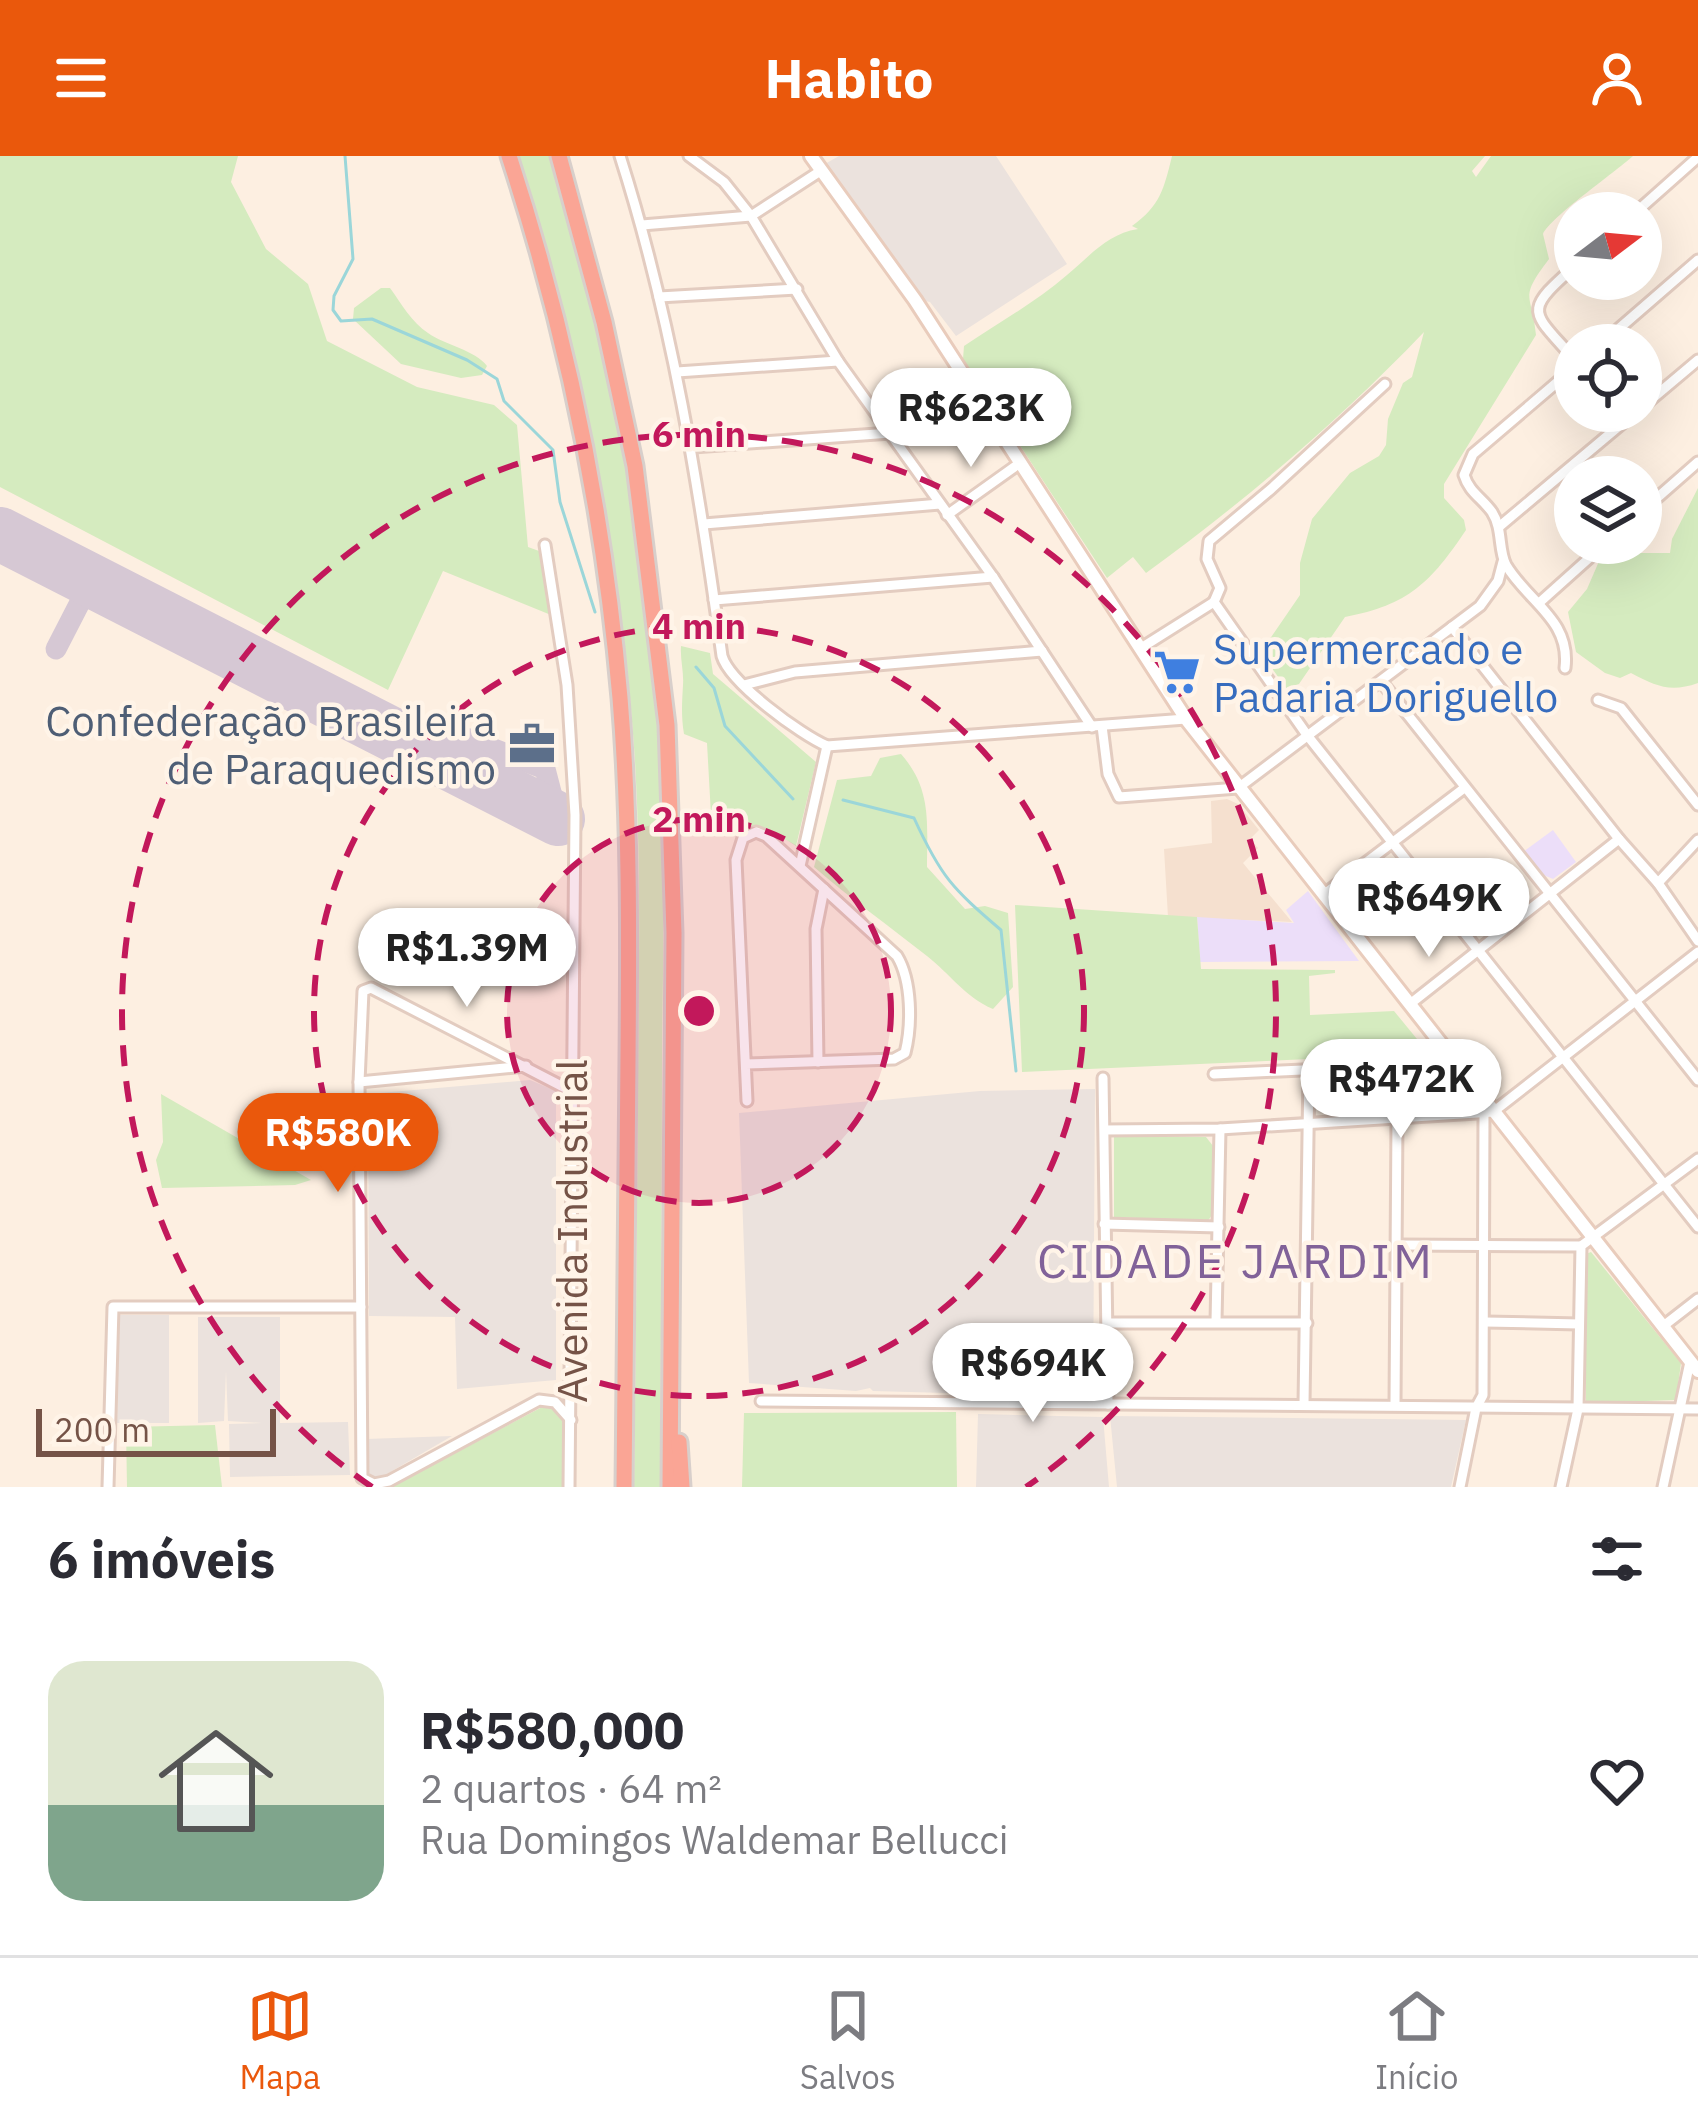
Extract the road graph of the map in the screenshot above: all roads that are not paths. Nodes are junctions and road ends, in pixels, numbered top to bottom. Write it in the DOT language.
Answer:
graph roads {
  1 [pos="509,156"];
  2 [pos="559,156"];
  3 [pos="620,156"];
  4 [pos="688,156"];
  5 [pos="811,156"];
  6 [pos="1698,157"];
  7 [pos="823,170"];
  8 [pos="1659,192"];
  9 [pos="751,216"];
  10 [pos="642,225"];
  11 [pos="1697,262"];
  12 [pos="1554,285"];
  13 [pos="797,289"];
  14 [pos="659,297"];
  15 [pos="1625,324"];
  16 [pos="1554,338"];
  17 [pos="1698,360"];
  18 [pos="838,361"];
  19 [pos="677,372"];
  20 [pos="1554,383"];
  21 [pos="1385,384"];
  22 [pos="1662,390"];
  23 [pos="1612,432"];
  24 [pos="891,433"];
  25 [pos="693,448"];
  26 [pos="1698,462"];
  27 [pos="1020,463"];
  28 [pos="1662,494"];
  29 [pos="940,504"];
  30 [pos="947,514"];
  31 [pos="704,524"];
  32 [pos="1500,526"];
  33 [pos="545,545"];
  34 [pos="1504,562"];
  35 [pos="1583,564"];
  36 [pos="993,577"];
  37 [pos="714,600"];
  38 [pos="1214,602"];
  39 [pos="1539,603"];
  40 [pos="1452,627"];
  41 [pos="1141,648"];
  42 [pos="1042,651"];
  43 [pos="1565,668"];
  44 [pos="1381,681"];
  45 [pos="744,685"];
  46 [pos="1598,700"];
  47 [pos="1186,719"];
  48 [pos="1097,727"];
  49 [pos="1307,735"];
  50 [pos="827,746"];
  51 [pos="1238,788"];
  52 [pos="1463,789"];
  53 [pos="1698,805"];
  54 [pos="1619,839"];
  55 [pos="1698,840"];
  56 [pos="1391,843"];
  57 [pos="800,866"];
  58 [pos="1658,883"];
  59 [pos="824,889"];
  60 [pos="1323,895"];
  61 [pos="1548,895"];
  62 [pos="1698,941"];
  63 [pos="1477,951"];
  64 [pos="1698,952"];
  65 [pos="1634,1001"];
  66 [pos="1410,1004"];
  67 [pos="1562,1057"];
  68 [pos="818,1062"];
  69 [pos="1453,1063"];
  70 [pos="746,1064"];
  71 [pos="526,1066"];
  72 [pos="1309,1069"];
  73 [pos="1214,1074"];
  74 [pos="1103,1078"];
  75 [pos="1698,1080"];
  76 [pos="359,1082"];
  77 [pos="571,1090"];
  78 [pos="747,1101"];
  79 [pos="1489,1112"];
  80 [pos="1396,1119"];
  81 [pos="1309,1123"];
  82 [pos="1105,1130"];
  83 [pos="1220,1130"];
  84 [pos="1698,1160"];
  85 [pos="1664,1186"];
  86 [pos="1104,1224"];
  87 [pos="1219,1227"];
  88 [pos="1698,1227"];
  89 [pos="1587,1242"];
  90 [pos="1485,1244"];
  91 [pos="1397,1245"];
  92 [pos="1698,1300"];
  93 [pos="361,1307"];
  94 [pos="1216,1322"];
  95 [pos="1485,1322"];
  96 [pos="1108,1323"];
  97 [pos="1307,1323"];
  98 [pos="1579,1324"];
  99 [pos="1662,1327"];
  100 [pos="671,1348"];
  101 [pos="1694,1367"];
  102 [pos="567,1377"];
  103 [pos="544,1399"];
  104 [pos="761,1401"];
  105 [pos="1108,1404"];
  106 [pos="1304,1404"];
  107 [pos="1395,1404"];
  108 [pos="1477,1408"];
  109 [pos="1698,1408"];
  110 [pos="1578,1409"];
  111 [pos="1679,1410"];
  112 [pos="571,1420"];
  113 [pos="108,1487"];
  114 [pos="569,1487"];
  115 [pos="624,1487"];
  116 [pos="670,1487"];
  117 [pos="682,1487"];
  118 [pos="1460,1487"];
  119 [pos="1562,1487"];
  120 [pos="1663,1487"];
  1 -- 115 [label="highway"];
  2 -- 100 [label="highway"];
  3 -- 10 [label="street"];
  4 -- 9 [label="street"];
  5 -- 7 [label="main road"];
  6 -- 8 [label="street"];
  7 -- 9 [label="street"];
  7 -- 27 [label="main road"];
  9 -- 10 [label="street"];
  9 -- 13 [label="street"];
  10 -- 14 [label="street"];
  11 -- 15 [label="street"];
  12 -- 16 [label="street"];
  13 -- 14 [label="street"];
  13 -- 18 [label="street"];
  14 -- 19 [label="street"];
  17 -- 22 [label="street"];
  18 -- 19 [label="street"];
  18 -- 24 [label="street"];
  19 -- 25 [label="street"];
  20 -- 32 [label="street"];
  21 -- 38 [label="street"];
  23 -- 32 [label="street"];
  24 -- 25 [label="street"];
  24 -- 29 [label="street"];
  25 -- 31 [label="street"];
  26 -- 28 [label="street"];
  27 -- 30 [label="street"];
  27 -- 41 [label="main road"];
  29 -- 30 [label="street"];
  29 -- 31 [label="street"];
  30 -- 36 [label="street"];
  31 -- 37 [label="street"];
  32 -- 34 [label="street"];
  33 -- 77 [label="street, Avenida Industrial"];
  34 -- 39 [label="street"];
  34 -- 40 [label="street"];
  35 -- 39 [label="street"];
  36 -- 37 [label="street"];
  36 -- 42 [label="street"];
  37 -- 45 [label="street"];
  38 -- 41 [label="street"];
  38 -- 49 [label="street"];
  39 -- 43 [label="street"];
  40 -- 44 [label="street"];
  40 -- 54 [label="street"];
  41 -- 47 [label="main road"];
  42 -- 45 [label="street"];
  42 -- 48 [label="street"];
  44 -- 49 [label="street"];
  44 -- 52 [label="street"];
  45 -- 50 [label="street"];
  46 -- 53 [label="street"];
  47 -- 48 [label="street"];
  47 -- 51 [label="main road"];
  48 -- 50 [label="street"];
  48 -- 51 [label="street"];
  49 -- 51 [label="street"];
  49 -- 56 [label="street"];
  50 -- 57 [label="street"];
  51 -- 60 [label="main road"];
  52 -- 56 [label="street"];
  52 -- 61 [label="street"];
  54 -- 58 [label="street"];
  54 -- 61 [label="street"];
  55 -- 58 [label="street"];
  56 -- 60 [label="street"];
  56 -- 63 [label="street"];
  57 -- 59 [label="street"];
  57 -- 70 [label="street"];
  58 -- 62 [label="street"];
  59 -- 68 [label="street"];
  59 -- 68 [label="street"];
  60 -- 66 [label="main road"];
  61 -- 63 [label="street"];
  61 -- 65 [label="street"];
  63 -- 66 [label="street"];
  63 -- 67 [label="street"];
  64 -- 65 [label="street"];
  65 -- 67 [label="street"];
  65 -- 75 [label="street"];
  66 -- 69 [label="main road"];
  67 -- 79 [label="street"];
  67 -- 85 [label="street"];
  68 -- 70 [label="street"];
  69 -- 72 [label="street"];
  69 -- 79 [label="main road"];
  70 -- 78 [label="street"];
  71 -- 76 [label="street"];
  71 -- 76 [label="street"];
  71 -- 77 [label="street"];
  72 -- 73 [label="street"];
  72 -- 81 [label="street"];
  74 -- 82 [label="street"];
  76 -- 93 [label="street"];
  77 -- 102 [label="street, Avenida Industrial"];
  79 -- 80 [label="street"];
  79 -- 89 [label="main road"];
  79 -- 90 [label="street"];
  80 -- 81 [label="street"];
  80 -- 91 [label="street"];
  81 -- 83 [label="street"];
  81 -- 97 [label="street"];
  82 -- 83 [label="street"];
  82 -- 86 [label="street"];
  83 -- 87 [label="street"];
  84 -- 85 [label="street"];
  85 -- 88 [label="street"];
  85 -- 89 [label="street"];
  86 -- 87 [label="street"];
  86 -- 96 [label="street"];
  87 -- 94 [label="street"];
  89 -- 90 [label="street"];
  89 -- 98 [label="street"];
  89 -- 99 [label="main road"];
  90 -- 91 [label="street"];
  90 -- 95 [label="street"];
  91 -- 107 [label="street"];
  92 -- 99 [label="street"];
  93 -- 103 [label="street"];
  93 -- 113 [label="street"];
  94 -- 96 [label="street"];
  94 -- 97 [label="street"];
  95 -- 98 [label="street"];
  95 -- 108 [label="street"];
  96 -- 105 [label="street"];
  97 -- 106 [label="street"];
  98 -- 110 [label="street"];
  99 -- 101 [label="main road"];
  100 -- 116 [label="highway"];
  100 -- 117 [label="highway"];
  101 -- 111 [label="street"];
  102 -- 103 [label="street"];
  102 -- 112 [label="street, Avenida Industrial"];
  103 -- 112 [label="street"];
  104 -- 105 [label="street"];
  105 -- 106 [label="street"];
  106 -- 107 [label="street"];
  107 -- 108 [label="street"];
  108 -- 110 [label="street"];
  108 -- 118 [label="street"];
  109 -- 111 [label="street"];
  110 -- 111 [label="street"];
  110 -- 119 [label="street"];
  111 -- 120 [label="street"];
  112 -- 114 [label="street, Avenida Industrial"];
}
